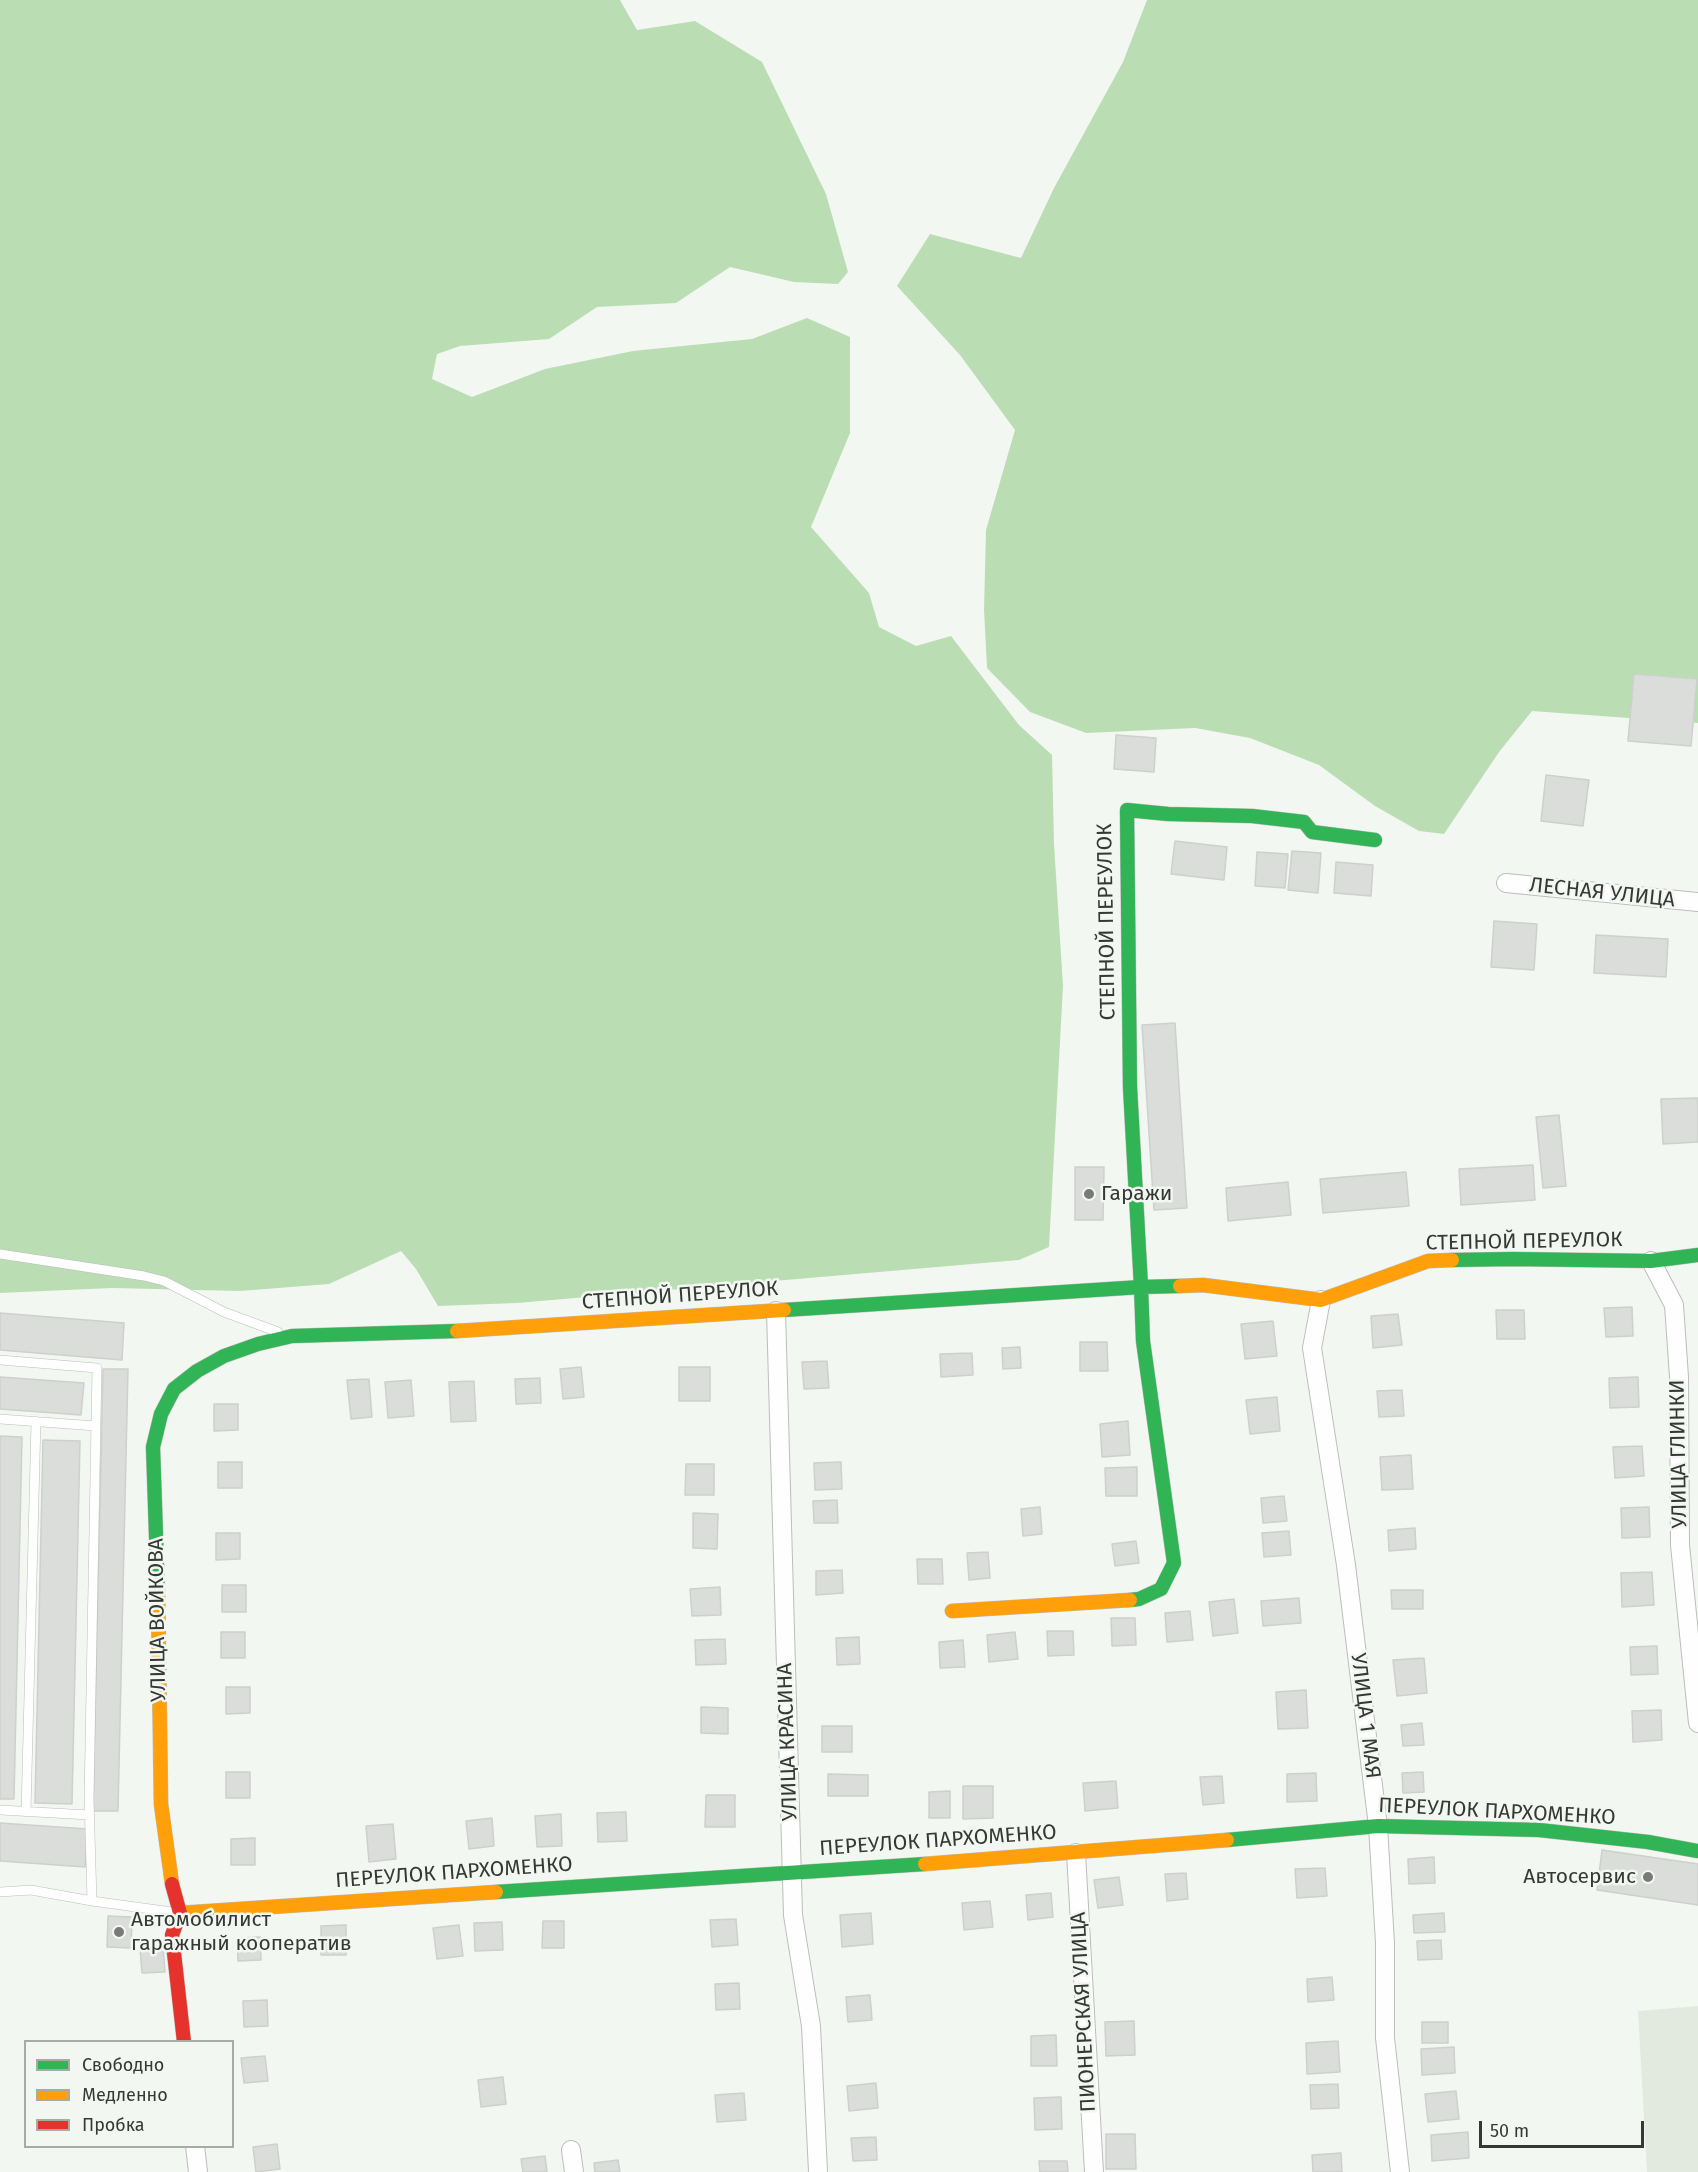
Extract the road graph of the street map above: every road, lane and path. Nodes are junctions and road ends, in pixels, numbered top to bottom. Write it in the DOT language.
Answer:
graph roads {
  1 [pos="1375,840"];
  2 [pos="1506,883"];
  3 [pos="1698,902"];
  4 [pos="0,1254"];
  5 [pos="1698,1255"];
  6 [pos="1651,1261"];
  7 [pos="1141,1287"];
  8 [pos="1321,1300"];
  9 [pos="776,1311"];
  10 [pos="292,1336"];
  11 [pos="224,1356"];
  12 [pos="0,1360"];
  13 [pos="0,1419"];
  14 [pos="36,1422"];
  15 [pos="96,1426"];
  16 [pos="952,1611"];
  17 [pos="1698,1723"];
  18 [pos="0,1810"];
  19 [pos="26,1812"];
  20 [pos="89,1815"];
  21 [pos="1378,1826"];
  22 [pos="1698,1851"];
  23 [pos="1076,1852"];
  24 [pos="792,1873"];
  25 [pos="0,1892"];
  26 [pos="92,1901"];
  27 [pos="180,1913"];
  28 [pos="184,2040"];
  29 [pos="195,2148"];
  30 [pos="571,2150"];
  31 [pos="198,2172"];
  32 [pos="574,2172"];
  33 [pos="818,2172"];
  34 [pos="1094,2172"];
  35 [pos="1400,2172"];
  1 -- 7 [label="street, СТЕПНОЙ ПЕРЕУЛОК"];
  2 -- 3 [label="street, ЛЕСНАЯ УЛИЦА"];
  4 -- 10 [label="lane"];
  5 -- 6 [label="street, СТЕПНОЙ ПЕРЕУЛОК"];
  6 -- 8 [label="street, СТЕПНОЙ ПЕРЕУЛОК"];
  6 -- 17 [label="street, УЛИЦА ГЛИНКИ"];
  7 -- 8 [label="street, СТЕПНОЙ ПЕРЕУЛОК"];
  7 -- 9 [label="street, СТЕПНОЙ ПЕРЕУЛОК"];
  7 -- 16 [label="street, СТЕПНОЙ ПЕРЕУЛОК"];
  8 -- 21 [label="street, УЛИЦА 1 МАЯ"];
  9 -- 10 [label="street, СТЕПНОЙ ПЕРЕУЛОК"];
  9 -- 24 [label="street, УЛИЦА КРАСИНА"];
  10 -- 11 [label="street, СТЕПНОЙ ПЕРЕУЛОК"];
  11 -- 27 [label="street, УЛИЦА ВОЙКОВА"];
  12 -- 15 [label="lane"];
  13 -- 14 [label="lane"];
  14 -- 15 [label="lane"];
  14 -- 19 [label="lane"];
  15 -- 20 [label="lane"];
  18 -- 19 [label="lane"];
  19 -- 20 [label="lane"];
  20 -- 26 [label="lane"];
  21 -- 22 [label="street, ПЕРЕУЛОК ПАРХОМЕНКО"];
  21 -- 23 [label="street, ПЕРЕУЛОК ПАРХОМЕНКО"];
  21 -- 35 [label="street, УЛИЦА 1 МАЯ"];
  23 -- 24 [label="street, ПЕРЕУЛОК ПАРХОМЕНКО"];
  23 -- 34 [label="street, ПИОНЕРСКАЯ УЛИЦА"];
  24 -- 27 [label="street, ПЕРЕУЛОК ПАРХОМЕНКО"];
  24 -- 33 [label="street, УЛИЦА КРАСИНА"];
  25 -- 26 [label="lane"];
  26 -- 27 [label="lane"];
  27 -- 28 [label="street, УЛИЦА ВОЙКОВА"];
  29 -- 31 [label="street"];
  30 -- 32 [label="street"];
}
